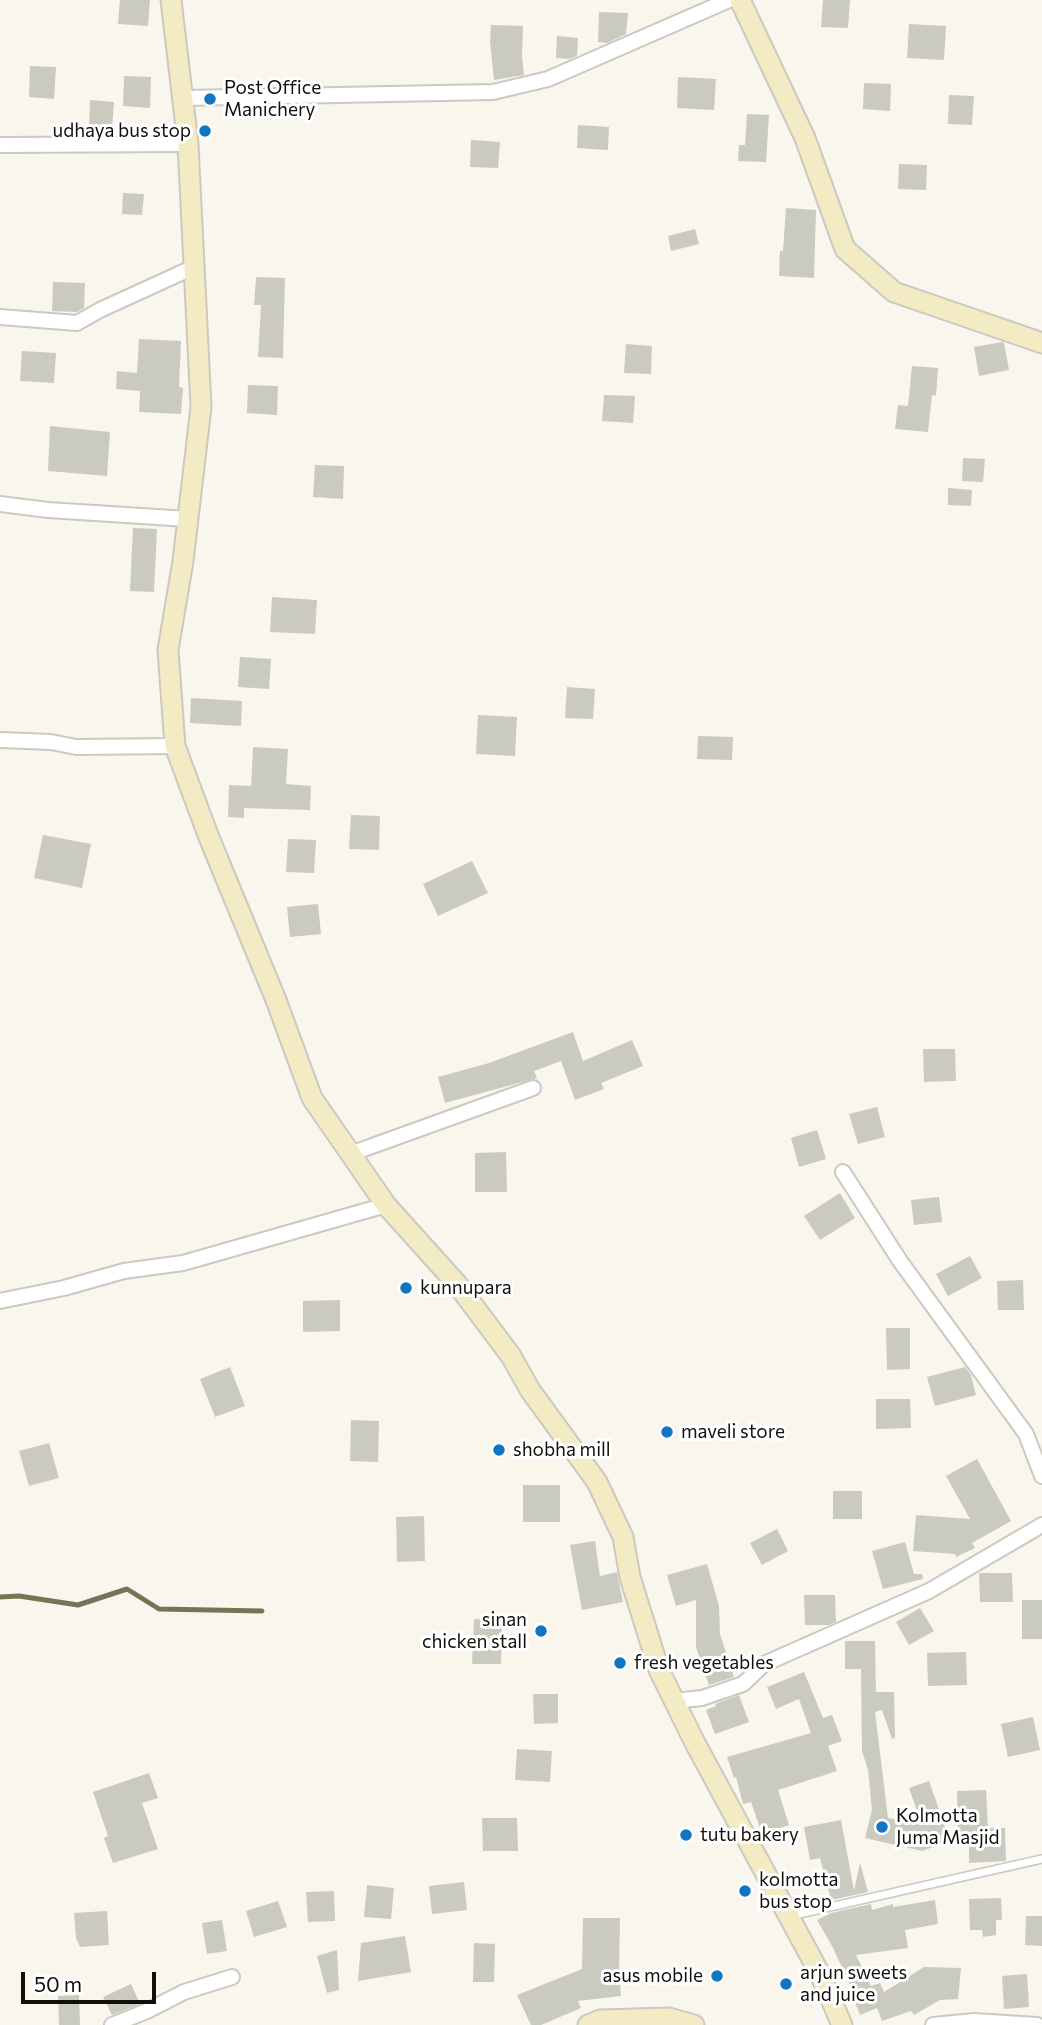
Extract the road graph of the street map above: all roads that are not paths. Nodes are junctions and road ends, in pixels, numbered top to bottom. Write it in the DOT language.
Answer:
graph roads {
  1 [pos="171,0"];
  2 [pos="729,0"];
  3 [pos="740,0"];
  4 [pos="184,98"];
  5 [pos="188,144"];
  6 [pos="0,145"];
  7 [pos="194,267"];
  8 [pos="0,317"];
  9 [pos="1042,343"];
  10 [pos="0,504"];
  11 [pos="188,519"];
  12 [pos="0,740"];
  13 [pos="175,746"];
  14 [pos="533,1088"];
  15 [pos="350,1154"];
  16 [pos="843,1172"];
  17 [pos="386,1205"];
  18 [pos="0,1301"];
  19 [pos="1042,1476"];
  20 [pos="1042,1525"];
  21 [pos="674,1700"];
  22 [pos="1042,1859"];
  23 [pos="789,1917"];
  24 [pos="232,1977"];
  25 [pos="112,2025"];
  26 [pos="588,2025"];
  27 [pos="694,2025"];
  28 [pos="842,2025"];
  29 [pos="933,2025"];
  30 [pos="1037,2025"];
  1 -- 4 [label="main road"];
  2 -- 4 [label="street"];
  3 -- 9 [label="main road"];
  4 -- 5 [label="main road"];
  5 -- 6 [label="street"];
  5 -- 7 [label="main road"];
  7 -- 8 [label="street"];
  7 -- 11 [label="main road"];
  10 -- 11 [label="street"];
  11 -- 13 [label="main road"];
  12 -- 13 [label="street"];
  13 -- 15 [label="main road"];
  14 -- 15 [label="street"];
  15 -- 17 [label="main road"];
  16 -- 19 [label="street"];
  17 -- 18 [label="street"];
  17 -- 21 [label="main road"];
  20 -- 21 [label="street"];
  21 -- 23 [label="main road"];
  22 -- 23 [label="lane"];
  23 -- 28 [label="main road"];
  24 -- 25 [label="street"];
  26 -- 27 [label="main road"];
  29 -- 30 [label="street"];
}
